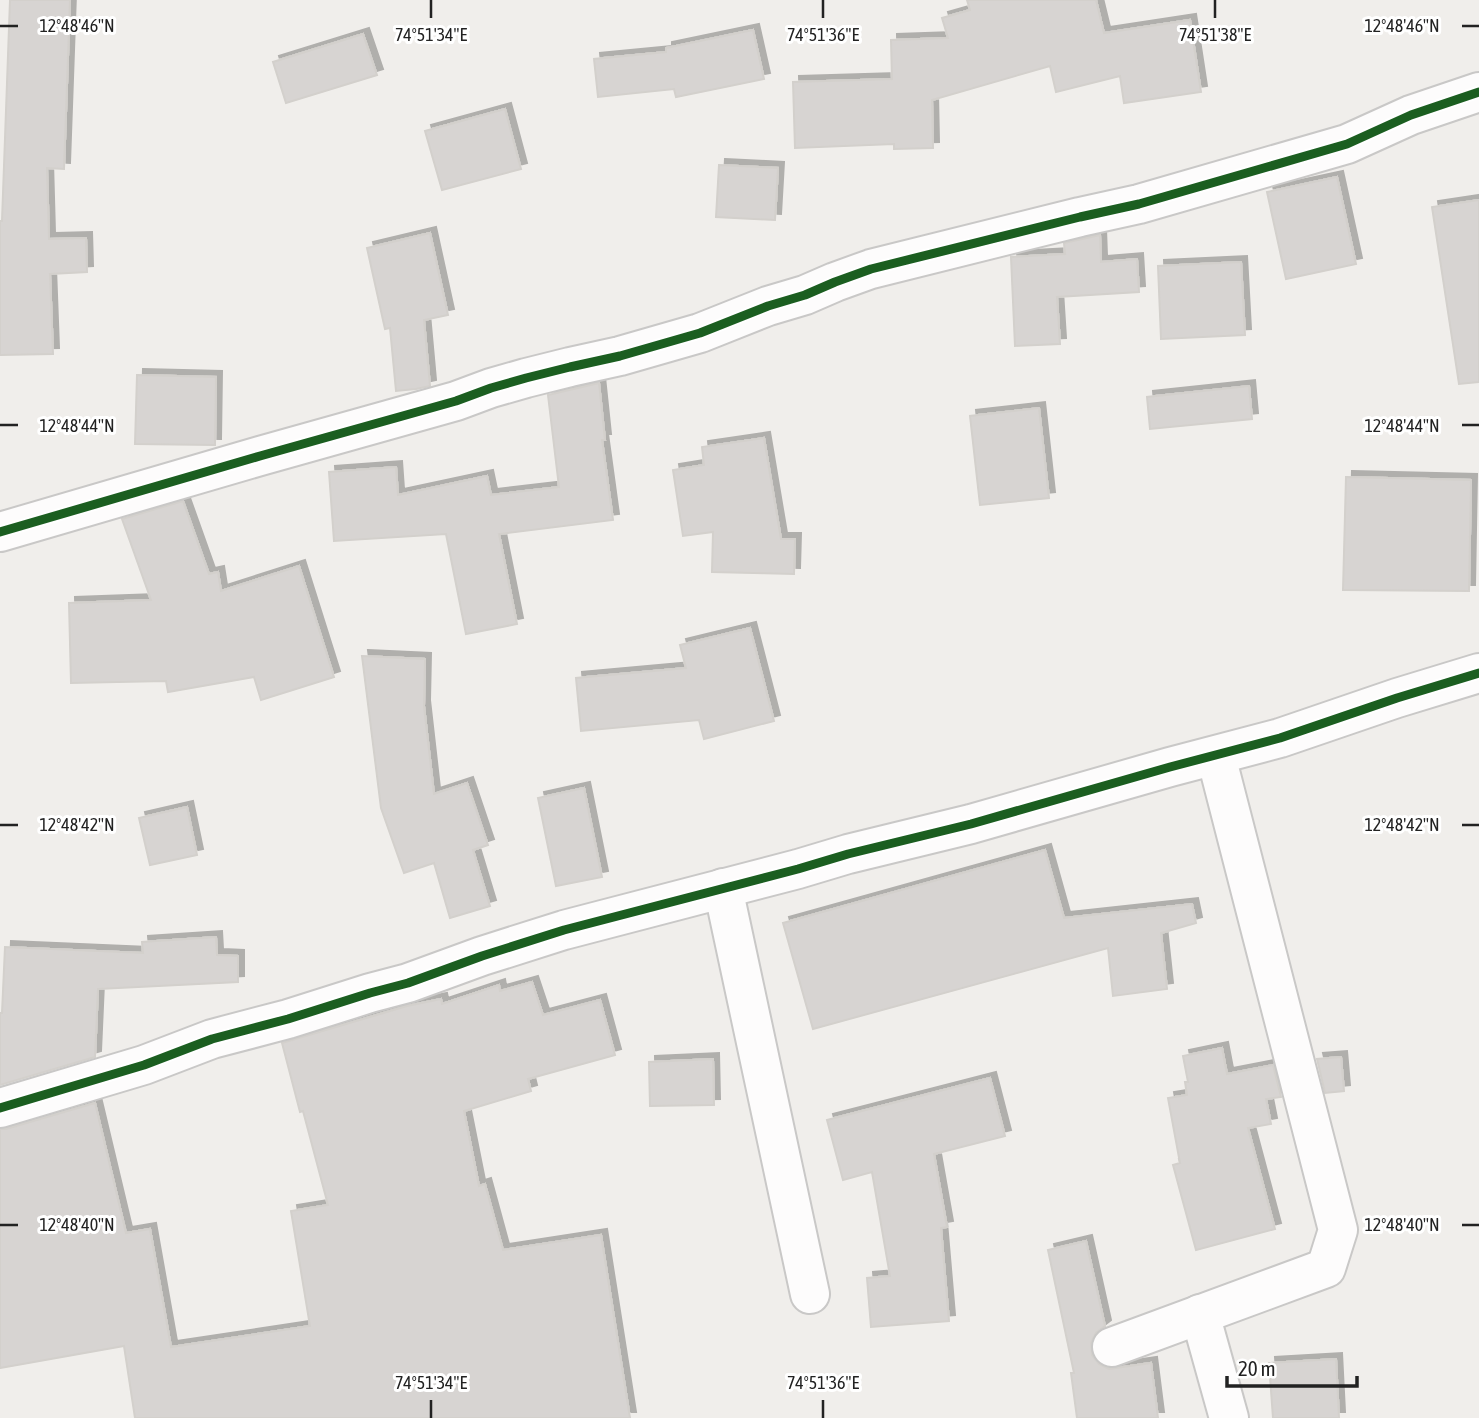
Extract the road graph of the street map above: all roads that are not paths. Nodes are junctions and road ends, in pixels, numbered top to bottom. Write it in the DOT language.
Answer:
graph roads {
  1 [pos="1479,92"];
  2 [pos="0,532"];
  3 [pos="1479,673"];
  4 [pos="1216,756"];
  5 [pos="723,888"];
  6 [pos="0,1108"];
  7 [pos="810,1293"];
  8 [pos="1200,1314"];
  9 [pos="1112,1347"];
  10 [pos="1229,1418"];
  1 -- 2 [label="street"];
  3 -- 4 [label="street"];
  4 -- 5 [label="street"];
  4 -- 8 [label="street"];
  5 -- 6 [label="street"];
  5 -- 7 [label="street"];
  8 -- 9 [label="street"];
  8 -- 10 [label="street"];
}
